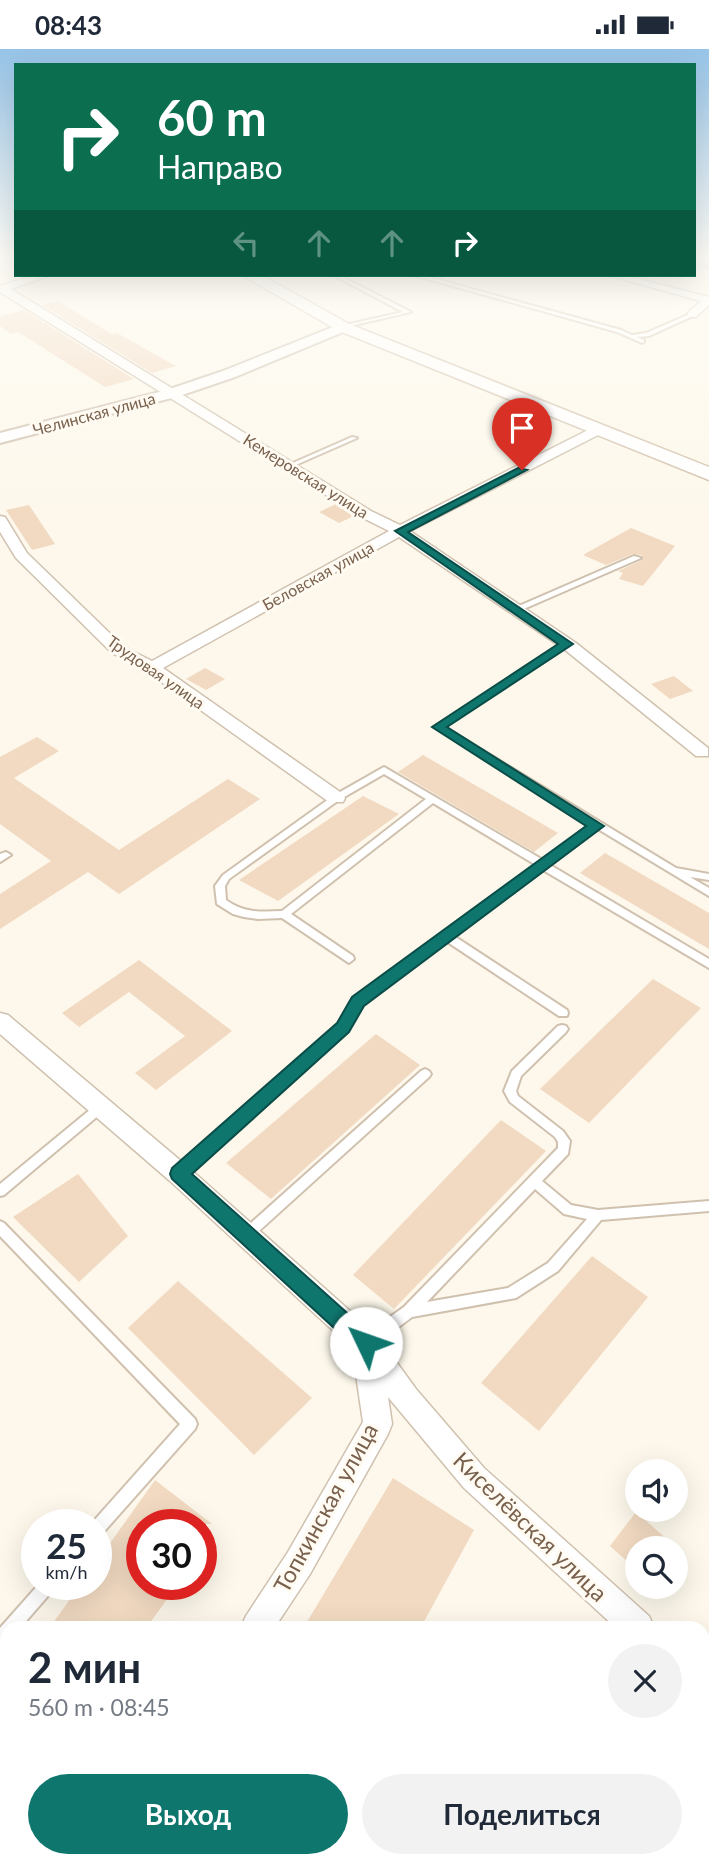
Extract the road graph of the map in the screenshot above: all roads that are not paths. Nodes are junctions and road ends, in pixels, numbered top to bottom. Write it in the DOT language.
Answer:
graph roads {
  1 [pos="90,343"];
  2 [pos="305,343"];
  3 [pos="383,343"];
  4 [pos="173,393"];
  5 [pos="598,430"];
  6 [pos="354,438"];
  7 [pos="0,439"];
  8 [pos="289,466"];
  9 [pos="709,474"];
  10 [pos="0,520"];
  11 [pos="400,531"];
  12 [pos="637,558"];
  13 [pos="516,609"];
  14 [pos="566,644"];
  15 [pos="152,668"];
  16 [pos="702,753"];
  17 [pos="336,798"];
  18 [pos="432,799"];
  19 [pos="596,826"];
  20 [pos="544,864"];
  21 [pos="669,869"];
  22 [pos="709,877"];
  23 [pos="709,893"];
  24 [pos="284,914"];
  25 [pos="446,936"];
  26 [pos="349,958"];
  27 [pos="709,964"];
  28 [pos="563,1013"];
  29 [pos="0,1021"];
  30 [pos="562,1029"];
  31 [pos="425,1074"];
  32 [pos="101,1107"];
  33 [pos="179,1174"];
  34 [pos="534,1181"];
  35 [pos="0,1191"];
  36 [pos="709,1206"];
  37 [pos="598,1215"];
  38 [pos="0,1227"];
  39 [pos="246,1235"];
  40 [pos="409,1311"];
  41 [pos="366,1343"];
  42 [pos="112,1512"];
  43 [pos="35,1600"];
  44 [pos="16,1621"];
  45 [pos="261,1621"];
  46 [pos="631,1621"];
  1 -- 4 [label="street, Кемеровская улица"];
  2 -- 4 [label="street, Челинская улица"];
  3 -- 5 [label="main road"];
  4 -- 7 [label="street, Челинская улица"];
  4 -- 8 [label="street, Кемеровская улица"];
  5 -- 9 [label="main road"];
  5 -- 11 [label="street, Беловская улица"];
  6 -- 8 [label="lane"];
  8 -- 11 [label="street, Кемеровская улица"];
  10 -- 15 [label="street, Трудовая улица"];
  11 -- 13 [label="street, Кемеровская улица"];
  11 -- 15 [label="street, Беловская улица"];
  12 -- 13 [label="lane"];
  13 -- 14 [label="street, Кемеровская улица"];
  14 -- 16 [label="street, Кемеровская улица"];
  14 -- 19 [label="lane"];
  15 -- 17 [label="street, Трудовая улица"];
  17 -- 18 [label="lane"];
  17 -- 24 [label="lane"];
  18 -- 20 [label="lane"];
  18 -- 24 [label="lane"];
  19 -- 20 [label="lane"];
  19 -- 21 [label="lane"];
  20 -- 25 [label="lane"];
  20 -- 27 [label="lane"];
  21 -- 22 [label="lane"];
  21 -- 23 [label="lane"];
  24 -- 26 [label="lane"];
  25 -- 28 [label="lane"];
  25 -- 33 [label="lane"];
  29 -- 32 [label="street, Киселёвская улица"];
  30 -- 34 [label="lane"];
  31 -- 39 [label="lane"];
  32 -- 33 [label="street, Киселёвская улица"];
  32 -- 35 [label="lane"];
  33 -- 39 [label="street, Киселёвская улица"];
  34 -- 37 [label="lane"];
  34 -- 40 [label="lane"];
  36 -- 37 [label="lane"];
  37 -- 40 [label="lane"];
  38 -- 42 [label="lane"];
  39 -- 41 [label="street, Киселёвская улица"];
  40 -- 41 [label="lane"];
  41 -- 45 [label="street, Топкинская улица"];
  41 -- 46 [label="street, Киселёвская улица"];
  43 -- 44 [label="lane"];
}
